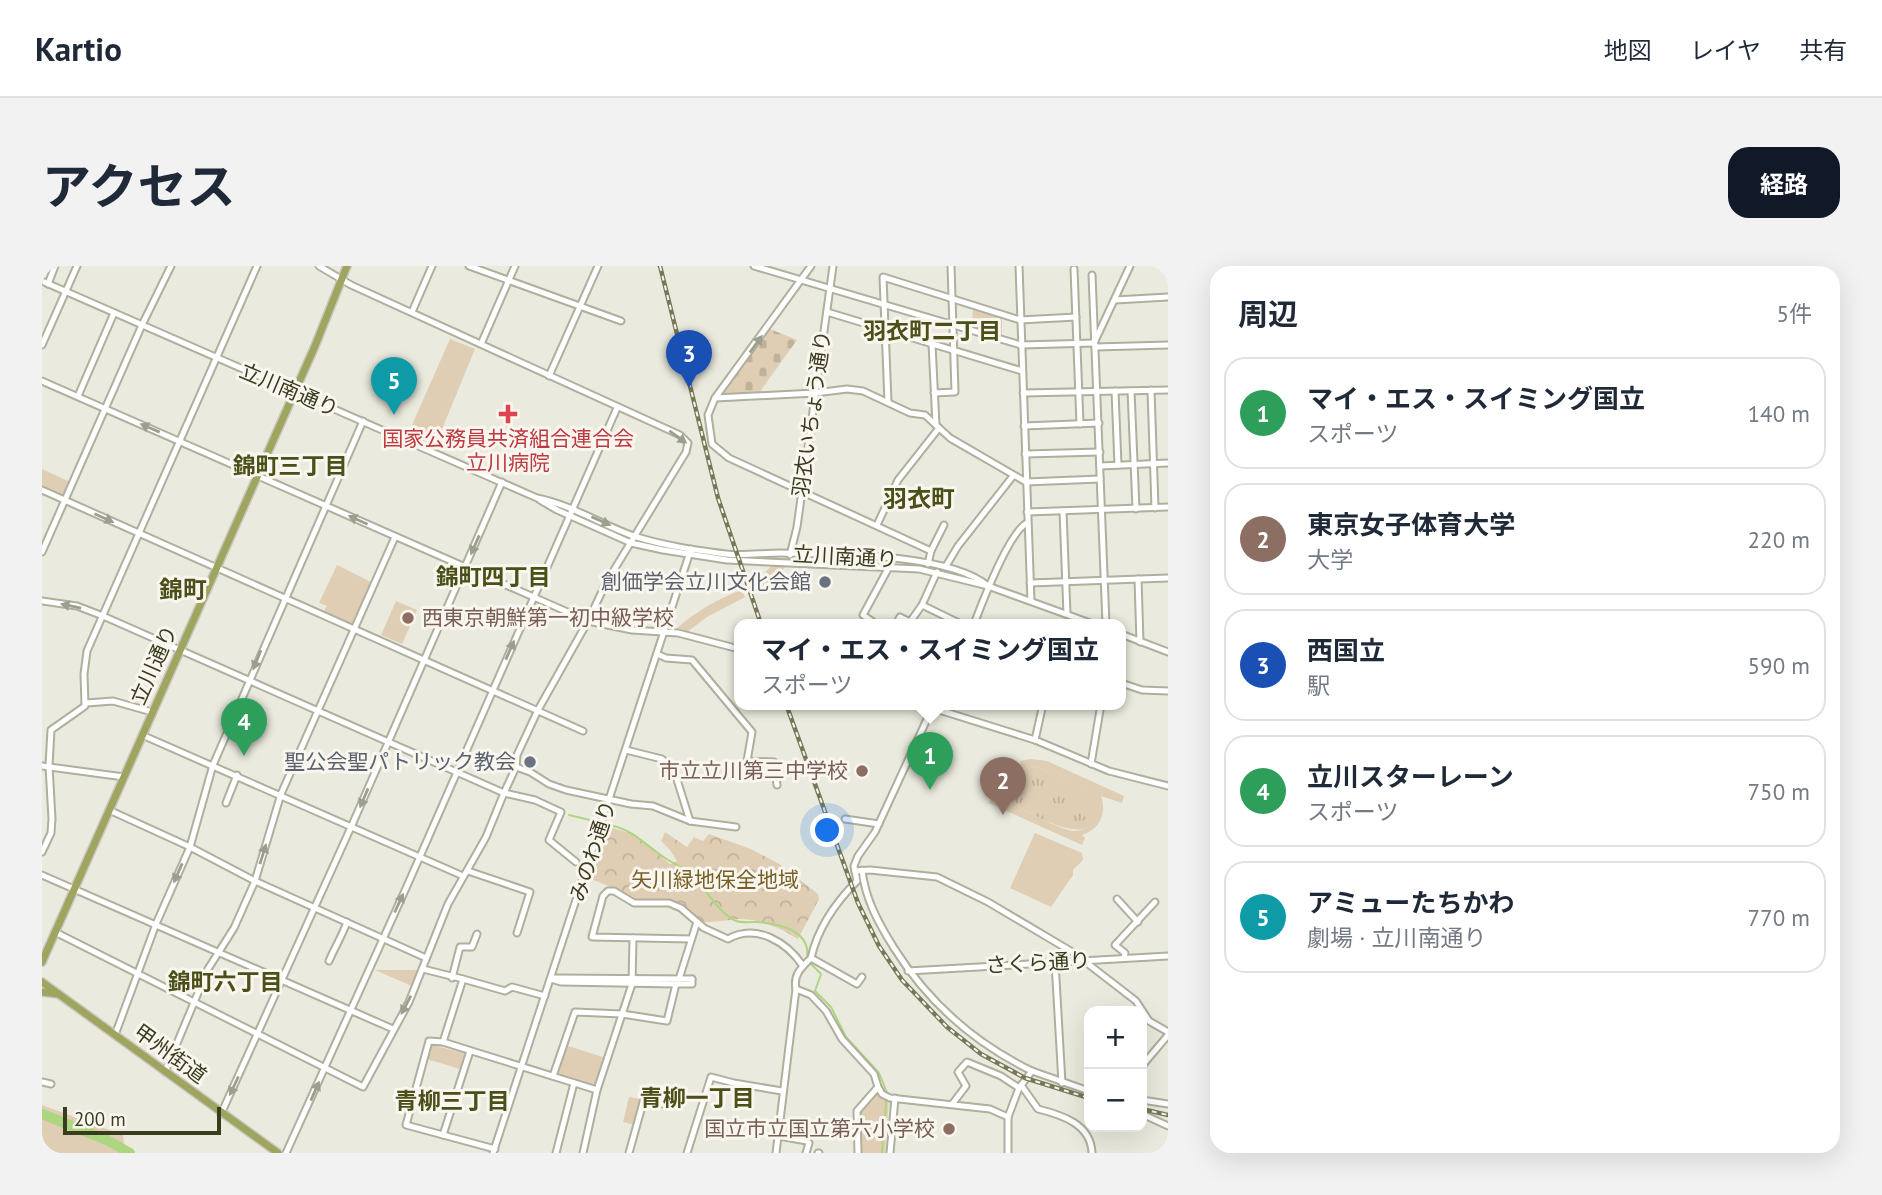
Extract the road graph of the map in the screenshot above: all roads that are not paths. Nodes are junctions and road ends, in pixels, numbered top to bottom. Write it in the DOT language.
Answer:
graph roads {
  1 [pos="55,266"];
  2 [pos="77,266"];
  3 [pos="171,266"];
  4 [pos="257,266"];
  5 [pos="319,266"];
  6 [pos="346,266"];
  7 [pos="432,266"];
  8 [pos="469,266"];
  9 [pos="515,266"];
  10 [pos="598,266"];
  11 [pos="754,266"];
  12 [pos="811,266"];
  13 [pos="833,266"];
  14 [pos="951,266"];
  15 [pos="1019,266"];
  16 [pos="1121,266"];
  17 [pos="1129,268"];
  18 [pos="1074,269"];
  19 [pos="1091,275"];
  20 [pos="343,278"];
  21 [pos="802,279"];
  22 [pos="509,280"];
  23 [pos="45,283"];
  24 [pos="830,287"];
  25 [pos="65,292"];
  26 [pos="952,298"];
  27 [pos="1168,298"];
  28 [pos="1115,299"];
  29 [pos="884,304"];
  30 [pos="580,307"];
  31 [pos="827,312"];
  32 [pos="114,313"];
  33 [pos="412,313"];
  34 [pos="1076,317"];
  35 [pos="42,320"];
  36 [pos="1020,320"];
  37 [pos="621,321"];
  38 [pos="51,324"];
  39 [pos="953,324"];
  40 [pos="142,326"];
  41 [pos="886,330"];
  42 [pos="1077,343"];
  43 [pos="932,344"];
  44 [pos="42,345"];
  45 [pos="481,345"];
  46 [pos="1021,345"];
  47 [pos="1095,345"];
  48 [pos="1168,345"];
  49 [pos="954,350"];
  50 [pos="216,358"];
  51 [pos="1022,371"];
  52 [pos="549,376"];
  53 [pos="42,381"];
  54 [pos="1151,390"];
  55 [pos="1168,390"];
  56 [pos="1097,391"];
  57 [pos="1115,391"];
  58 [pos="1131,391"];
  59 [pos="1079,392"];
  60 [pos="294,393"];
  61 [pos="815,393"];
  62 [pos="934,393"];
  63 [pos="1023,393"];
  64 [pos="78,396"];
  65 [pos="715,398"];
  66 [pos="888,402"];
  67 [pos="617,408"];
  68 [pos="105,409"];
  69 [pos="363,421"];
  70 [pos="1098,423"];
  71 [pos="1080,424"];
  72 [pos="1024,426"];
  73 [pos="938,427"];
  74 [pos="181,441"];
  75 [pos="1100,452"];
  76 [pos="1025,454"];
  77 [pos="1168,463"];
  78 [pos="1153,464"];
  79 [pos="1118,465"];
  80 [pos="1134,465"];
  81 [pos="1100,466"];
  82 [pos="257,476"];
  83 [pos="1013,476"];
  84 [pos="1100,479"];
  85 [pos="502,482"];
  86 [pos="1026,482"];
  87 [pos="42,490"];
  88 [pos="802,491"];
  89 [pos="537,498"];
  90 [pos="65,500"];
  91 [pos="326,506"];
  92 [pos="1155,508"];
  93 [pos="1168,508"];
  94 [pos="572,509"];
  95 [pos="1136,509"];
  96 [pos="1101,510"];
  97 [pos="1063,511"];
  98 [pos="1027,512"];
  99 [pos="569,516"];
  100 [pos="1027,523"];
  101 [pos="877,525"];
  102 [pos="944,525"];
  103 [pos="140,533"];
  104 [pos="635,536"];
  105 [pos="395,537"];
  106 [pos="45,539"];
  107 [pos="631,543"];
  108 [pos="931,551"];
  109 [pos="42,552"];
  110 [pos="690,552"];
  111 [pos="790,554"];
  112 [pos="789,562"];
  113 [pos="929,562"];
  114 [pos="946,566"];
  115 [pos="889,567"];
  116 [pos="216,568"];
  117 [pos="465,568"];
  118 [pos="927,570"];
  119 [pos="937,572"];
  120 [pos="1168,578"];
  121 [pos="1138,579"];
  122 [pos="1104,581"];
  123 [pos="1066,582"];
  124 [pos="1030,583"];
  125 [pos="988,586"];
  126 [pos="533,597"];
  127 [pos="286,598"];
  128 [pos="42,601"];
  129 [pos="1031,601"];
  130 [pos="922,605"];
  131 [pos="1067,614"];
  132 [pos="103,616"];
  133 [pos="869,619"];
  134 [pos="912,619"];
  135 [pos="951,619"];
  136 [pos="976,619"];
  137 [pos="1080,619"];
  138 [pos="1105,619"];
  139 [pos="588,621"];
  140 [pos="355,629"];
  141 [pos="664,633"];
  142 [pos="1126,636"];
  143 [pos="1140,642"];
  144 [pos="734,648"];
  145 [pos="180,650"];
  146 [pos="1168,652"];
  147 [pos="657,654"];
  148 [pos="425,659"];
  149 [pos="249,680"];
  150 [pos="1126,685"];
  151 [pos="493,690"];
  152 [pos="1168,691"];
  153 [pos="86,703"];
  154 [pos="538,710"];
  155 [pos="930,710"];
  156 [pos="944,710"];
  157 [pos="1042,710"];
  158 [pos="1100,710"];
  159 [pos="319,711"];
  160 [pos="152,712"];
  161 [pos="583,731"];
  162 [pos="142,734"];
  163 [pos="1035,740"];
  164 [pos="389,741"];
  165 [pos="626,750"];
  166 [pos="42,758"];
  167 [pos="47,764"];
  168 [pos="1091,764"];
  169 [pos="213,765"];
  170 [pos="516,767"];
  171 [pos="457,772"];
  172 [pos="236,775"];
  173 [pos="124,778"];
  174 [pos="777,785"];
  175 [pos="1168,786"];
  176 [pos="503,793"];
  177 [pos="281,794"];
  178 [pos="609,799"];
  179 [pos="226,803"];
  180 [pos="109,810"];
  181 [pos="845,819"];
  182 [pos="690,821"];
  183 [pos="879,824"];
  184 [pos="352,825"];
  185 [pos="736,827"];
  186 [pos="190,847"];
  187 [pos="42,852"];
  188 [pos="421,856"];
  189 [pos="576,862"];
  190 [pos="858,871"];
  191 [pos="466,873"];
  192 [pos="42,875"];
  193 [pos="255,881"];
  194 [pos="75,888"];
  195 [pos="1117,899"];
  196 [pos="1155,902"];
  197 [pos="315,907"];
  198 [pos="347,922"];
  199 [pos="697,922"];
  200 [pos="1138,922"];
  201 [pos="156,924"];
  202 [pos="55,932"];
  203 [pos="517,933"];
  204 [pos="477,934"];
  205 [pos="383,938"];
  206 [pos="633,938"];
  207 [pos="691,939"];
  208 [pos="219,951"];
  209 [pos="1168,956"];
  210 [pos="426,958"];
  211 [pos="1124,958"];
  212 [pos="329,961"];
  213 [pos="808,961"];
  214 [pos="1083,961"];
  215 [pos="42,962"];
  216 [pos="1055,962"];
  217 [pos="422,969"];
  218 [pos="908,971"];
  219 [pos="138,974"];
  220 [pos="862,977"];
  221 [pos="452,978"];
  222 [pos="463,979"];
  223 [pos="551,979"];
  224 [pos="283,980"];
  225 [pos="633,981"];
  226 [pos="42,982"];
  227 [pos="678,982"];
  228 [pos="796,989"];
  229 [pos="42,992"];
  230 [pos="58,995"];
  231 [pos="545,996"];
  232 [pos="194,1002"];
  233 [pos="351,1010"];
  234 [pos="622,1014"];
  235 [pos="393,1029"];
  236 [pos="1168,1033"];
  237 [pos="115,1035"];
  238 [pos="258,1035"];
  239 [pos="443,1042"];
  240 [pos="470,1051"];
  241 [pos="1147,1060"];
  242 [pos="522,1066"];
  243 [pos="325,1068"];
  244 [pos="1032,1071"];
  245 [pos="165,1072"];
  246 [pos="553,1076"];
  247 [pos="42,1082"];
  248 [pos="574,1083"];
  249 [pos="1062,1083"];
  250 [pos="51,1084"];
  251 [pos="1020,1086"];
  252 [pos="878,1087"];
  253 [pos="597,1090"];
  254 [pos="1084,1090"];
  255 [pos="782,1091"];
  256 [pos="892,1098"];
  257 [pos="1147,1101"];
  258 [pos="953,1103"];
  259 [pos="1167,1103"];
  260 [pos="663,1104"];
  261 [pos="221,1114"];
  262 [pos="1147,1116"];
  263 [pos="1008,1117"];
  264 [pos="1168,1126"];
  265 [pos="1084,1129"];
  266 [pos="1086,1132"];
  267 [pos="443,1135"];
  268 [pos="779,1136"];
  269 [pos="494,1151"];
  270 [pos="278,1153"];
  271 [pos="286,1153"];
  272 [pos="556,1153"];
  273 [pos="583,1153"];
  274 [pos="629,1153"];
  275 [pos="687,1153"];
  276 [pos="776,1153"];
  277 [pos="806,1153"];
  278 [pos="858,1153"];
  279 [pos="890,1153"];
  280 [pos="1008,1153"];
  281 [pos="1093,1153"];
  1 -- 23 [label="street"];
  2 -- 25 [label="street"];
  3 -- 40 [label="street"];
  4 -- 50 [label="street"];
  5 -- 20 [label="street"];
  6 -- 20 [label="main road, 立川通り"];
  7 -- 33 [label="street"];
  8 -- 22 [label="street"];
  9 -- 22 [label="street"];
  10 -- 30 [label="street"];
  11 -- 21 [label="street"];
  12 -- 21 [label="street"];
  13 -- 24 [label="street, 羽衣いちょう通り"];
  14 -- 26 [label="street"];
  15 -- 36 [label="street"];
  16 -- 17 [label="street"];
  17 -- 28 [label="street"];
  18 -- 34 [label="street"];
  19 -- 47 [label="street"];
  20 -- 33 [label="street"];
  20 -- 60 [label="main road, 立川通り"];
  21 -- 24 [label="street"];
  65 -- 21 [label="street, one-way"];
  22 -- 30 [label="street"];
  22 -- 45 [label="street"];
  23 -- 25 [label="street, 立川南通り"];
  24 -- 29 [label="street"];
  24 -- 31 [label="street, 羽衣いちょう通り"];
  25 -- 32 [label="street, 立川南通り"];
  25 -- 38 [label="street"];
  26 -- 29 [label="street"];
  26 -- 36 [label="street"];
  26 -- 39 [label="street"];
  27 -- 28 [label="street"];
  28 -- 47 [label="street"];
  29 -- 39 [label="street"];
  29 -- 41 [label="street"];
  30 -- 37 [label="street"];
  30 -- 52 [label="street"];
  31 -- 41 [label="street"];
  31 -- 61 [label="street, 羽衣いちょう通り"];
  32 -- 40 [label="street, 立川南通り"];
  32 -- 64 [label="street"];
  33 -- 45 [label="street"];
  34 -- 36 [label="street"];
  34 -- 42 [label="street"];
  35 -- 38 [label="street"];
  36 -- 46 [label="street"];
  38 -- 44 [label="street"];
  39 -- 46 [label="street"];
  39 -- 49 [label="street"];
  40 -- 50 [label="street, 立川南通り"];
  40 -- 68 [label="street"];
  41 -- 43 [label="street"];
  41 -- 66 [label="street"];
  42 -- 46 [label="street"];
  42 -- 47 [label="street"];
  42 -- 59 [label="street"];
  43 -- 49 [label="street"];
  43 -- 62 [label="street"];
  45 -- 52 [label="street"];
  46 -- 51 [label="street"];
  47 -- 48 [label="street"];
  47 -- 56 [label="street"];
  49 -- 51 [label="street"];
  49 -- 62 [label="street"];
  50 -- 60 [label="street, 立川南通り"];
  50 -- 74 [label="street"];
  51 -- 63 [label="street"];
  52 -- 67 [label="street"];
  53 -- 64 [label="street"];
  54 -- 55 [label="street"];
  54 -- 58 [label="street"];
  54 -- 78 [label="street"];
  56 -- 57 [label="street"];
  56 -- 59 [label="street"];
  56 -- 70 [label="street"];
  57 -- 58 [label="street"];
  57 -- 79 [label="street"];
  58 -- 80 [label="street"];
  59 -- 63 [label="street"];
  59 -- 71 [label="street"];
  60 -- 69 [label="street, 立川南通り"];
  60 -- 82 [label="main road, 立川通り"];
  61 -- 65 [label="street"];
  61 -- 66 [label="street"];
  61 -- 88 [label="street, 羽衣いちょう通り"];
  62 -- 73 [label="street"];
  63 -- 72 [label="street"];
  64 -- 68 [label="street"];
  65 -- 88 [label="street"];
  66 -- 73 [label="street"];
  67 -- 94 [label="street"];
  67 -- 104 [label="street, one-way"];
  74 -- 68 [label="street, one-way"];
  68 -- 90 [label="street"];
  69 -- 85 [label="street, 立川南通り"];
  69 -- 91 [label="street"];
  70 -- 71 [label="street"];
  70 -- 75 [label="street"];
  71 -- 72 [label="street"];
  72 -- 76 [label="street"];
  73 -- 83 [label="street"];
  73 -- 101 [label="street"];
  74 -- 82 [label="street"];
  74 -- 103 [label="street"];
  75 -- 76 [label="street"];
  75 -- 81 [label="street"];
  76 -- 86 [label="street"];
  77 -- 78 [label="street"];
  78 -- 80 [label="street"];
  78 -- 92 [label="street"];
  79 -- 80 [label="street"];
  79 -- 81 [label="street"];
  80 -- 95 [label="street"];
  81 -- 84 [label="street"];
  82 -- 91 [label="street"];
  82 -- 116 [label="main road, 立川通り"];
  83 -- 86 [label="street"];
  83 -- 114 [label="street"];
  84 -- 86 [label="street"];
  84 -- 96 [label="street"];
  85 -- 89 [label="street, 立川南通り"];
  85 -- 117 [label="street, one-way"];
  86 -- 98 [label="street"];
  87 -- 90 [label="street"];
  88 -- 101 [label="street"];
  88 -- 111 [label="street, 羽衣いちょう通り"];
  89 -- 94 [label="street, 立川南通り"];
  89 -- 99 [label="street, 立川南通り"];
  90 -- 103 [label="street, one-way"];
  90 -- 106 [label="street"];
  105 -- 91 [label="street, one-way"];
  91 -- 127 [label="street"];
  92 -- 93 [label="street"];
  92 -- 95 [label="street"];
  94 -- 99 [label="street"];
  94 -- 104 [label="street, 立川南通り, one-way"];
  95 -- 96 [label="street"];
  96 -- 97 [label="street"];
  96 -- 122 [label="street"];
  97 -- 98 [label="street"];
  97 -- 123 [label="street"];
  98 -- 100 [label="street"];
  99 -- 107 [label="street, 立川南通り"];
  99 -- 126 [label="street"];
  100 -- 124 [label="street"];
  100 -- 125 [label="street"];
  101 -- 108 [label="street"];
  102 -- 108 [label="street"];
  103 -- 116 [label="street"];
  103 -- 132 [label="street"];
  104 -- 107 [label="street"];
  104 -- 110 [label="street, 立川南通り"];
  105 -- 117 [label="street"];
  105 -- 140 [label="street"];
  106 -- 109 [label="street"];
  107 -- 110 [label="street, 立川南通り"];
  107 -- 139 [label="street"];
  108 -- 113 [label="street"];
  110 -- 111 [label="street, 立川南通り"];
  110 -- 112 [label="street, 立川南通り"];
  110 -- 141 [label="street, みのわ通り"];
  111 -- 112 [label="street, 羽衣いちょう通り"];
  111 -- 113 [label="street, 立川南通り"];
  112 -- 115 [label="street, 立川南通り"];
  113 -- 114 [label="street, 立川南通り"];
  113 -- 118 [label="street"];
  114 -- 125 [label="street, 立川南通り"];
  115 -- 118 [label="street, 立川南通り"];
  115 -- 133 [label="street"];
  116 -- 127 [label="street"];
  116 -- 145 [label="main road, 立川通り"];
  117 -- 126 [label="street"];
  117 -- 148 [label="street"];
  118 -- 119 [label="street, 立川南通り"];
  119 -- 125 [label="street, 立川南通り"];
  119 -- 130 [label="street"];
  120 -- 121 [label="street"];
  121 -- 122 [label="street"];
  121 -- 143 [label="street"];
  122 -- 123 [label="street"];
  122 -- 138 [label="street"];
  123 -- 124 [label="street"];
  123 -- 131 [label="street"];
  124 -- 129 [label="street"];
  125 -- 129 [label="street, 立川南通り"];
  125 -- 136 [label="street"];
  126 -- 139 [label="street"];
  151 -- 126 [label="street, one-way"];
  127 -- 140 [label="street"];
  127 -- 149 [label="street, one-way"];
  132 -- 128 [label="street, one-way"];
  129 -- 131 [label="street, 立川南通り"];
  130 -- 134 [label="street"];
  130 -- 135 [label="street"];
  131 -- 137 [label="street, 立川南通り"];
  132 -- 145 [label="street"];
  132 -- 153 [label="street"];
  139 -- 141 [label="street"];
  139 -- 154 [label="street"];
  140 -- 148 [label="street"];
  140 -- 159 [label="street"];
  141 -- 144 [label="street"];
  141 -- 147 [label="street, みのわ通り"];
  142 -- 143 [label="street"];
  143 -- 146 [label="street"];
  145 -- 149 [label="street"];
  145 -- 160 [label="main road, 立川通り"];
  147 -- 165 [label="street, みのわ通り"];
  147 -- 174 [label="street"];
  148 -- 151 [label="street"];
  148 -- 164 [label="street"];
  149 -- 159 [label="street"];
  149 -- 169 [label="street"];
  150 -- 152 [label="street"];
  151 -- 154 [label="street"];
  151 -- 171 [label="street"];
  153 -- 160 [label="street"];
  153 -- 167 [label="street"];
  154 -- 161 [label="street"];
  154 -- 170 [label="street"];
  155 -- 183 [label="street"];
  156 -- 163 [label="street"];
  157 -- 163 [label="street"];
  158 -- 168 [label="street"];
  159 -- 164 [label="street"];
  159 -- 177 [label="street"];
  160 -- 162 [label="main road, 立川通り"];
  162 -- 169 [label="street"];
  162 -- 173 [label="main road, 立川通り"];
  163 -- 168 [label="street"];
  164 -- 171 [label="street"];
  164 -- 184 [label="street, one-way"];
  165 -- 178 [label="street, みのわ通り"];
  165 -- 182 [label="street"];
  166 -- 167 [label="street"];
  167 -- 173 [label="street"];
  167 -- 187 [label="street"];
  168 -- 175 [label="street"];
  169 -- 172 [label="street"];
  169 -- 186 [label="street"];
  170 -- 176 [label="street"];
  170 -- 178 [label="street"];
  171 -- 176 [label="street"];
  171 -- 188 [label="street"];
  172 -- 177 [label="street"];
  172 -- 179 [label="street"];
  173 -- 180 [label="main road, 立川通り"];
  176 -- 189 [label="street"];
  176 -- 191 [label="street"];
  177 -- 184 [label="street"];
  193 -- 177 [label="street, one-way"];
  178 -- 182 [label="street"];
  178 -- 223 [label="street, みのわ通り"];
  180 -- 186 [label="street"];
  180 -- 194 [label="main road, 立川通り"];
  181 -- 183 [label="street"];
  182 -- 185 [label="street"];
  183 -- 190 [label="street"];
  184 -- 188 [label="street"];
  184 -- 197 [label="street"];
  186 -- 193 [label="street"];
  186 -- 201 [label="street, one-way"];
  188 -- 191 [label="street"];
  205 -- 188 [label="street, one-way"];
  190 -- 213 [label="street"];
  190 -- 214 [label="street"];
  190 -- 218 [label="street"];
  191 -- 203 [label="street"];
  191 -- 210 [label="street"];
  192 -- 194 [label="street"];
  193 -- 197 [label="street"];
  193 -- 208 [label="street"];
  194 -- 201 [label="street"];
  194 -- 202 [label="main road, 立川通り"];
  195 -- 200 [label="street"];
  196 -- 200 [label="street"];
  197 -- 198 [label="street"];
  197 -- 224 [label="street"];
  198 -- 205 [label="street"];
  198 -- 212 [label="street"];
  199 -- 206 [label="street"];
  199 -- 207 [label="street"];
  199 -- 213 [label="street"];
  200 -- 211 [label="street"];
  201 -- 208 [label="street"];
  201 -- 219 [label="street"];
  202 -- 215 [label="main road, 立川通り"];
  202 -- 219 [label="street"];
  204 -- 221 [label="street"];
  205 -- 210 [label="street"];
  205 -- 233 [label="street"];
  206 -- 207 [label="street"];
  206 -- 225 [label="street"];
  207 -- 227 [label="street"];
  208 -- 224 [label="street"];
  208 -- 232 [label="street"];
  209 -- 211 [label="street, さくら通り"];
  210 -- 217 [label="street"];
  211 -- 214 [label="street, さくら通り"];
  213 -- 220 [label="street"];
  213 -- 228 [label="street"];
  214 -- 216 [label="street, さくら通り"];
  214 -- 236 [label="street"];
  216 -- 218 [label="street, さくら通り"];
  216 -- 249 [label="street"];
  217 -- 221 [label="street"];
  217 -- 235 [label="street, one-way"];
  218 -- 244 [label="street"];
  219 -- 232 [label="street"];
  219 -- 237 [label="street"];
  221 -- 222 [label="street"];
  222 -- 231 [label="street"];
  222 -- 239 [label="street"];
  223 -- 225 [label="street"];
  223 -- 231 [label="street, みのわ通り"];
  224 -- 233 [label="street"];
  224 -- 238 [label="street"];
  225 -- 227 [label="street"];
  225 -- 234 [label="street"];
  226 -- 230 [label="main road, 甲州街道"];
  227 -- 234 [label="street"];
  228 -- 252 [label="street"];
  228 -- 255 [label="street"];
  229 -- 230 [label="main road"];
  230 -- 237 [label="main road, 甲州街道"];
  231 -- 242 [label="street, みのわ通り"];
  232 -- 238 [label="street"];
  232 -- 245 [label="street"];
  233 -- 235 [label="street"];
  233 -- 243 [label="street"];
  234 -- 246 [label="street"];
  234 -- 253 [label="street"];
  235 -- 243 [label="street"];
  236 -- 241 [label="street"];
  237 -- 245 [label="main road, 甲州街道"];
  238 -- 243 [label="street"];
  238 -- 261 [label="street, one-way"];
  239 -- 240 [label="street"];
  239 -- 267 [label="street"];
  240 -- 242 [label="street"];
  240 -- 267 [label="street"];
  242 -- 246 [label="street"];
  242 -- 269 [label="street, みのわ通り"];
  271 -- 243 [label="street, one-way"];
  244 -- 249 [label="street"];
  244 -- 251 [label="street"];
  245 -- 261 [label="main road, 甲州街道"];
  246 -- 248 [label="street"];
  247 -- 250 [label="street"];
  248 -- 253 [label="street"];
  248 -- 272 [label="street"];
  249 -- 254 [label="street"];
  251 -- 258 [label="street"];
  251 -- 263 [label="street"];
  251 -- 265 [label="street"];
  252 -- 256 [label="street"];
  252 -- 278 [label="street"];
  253 -- 273 [label="street"];
  255 -- 268 [label="street"];
  255 -- 275 [label="street"];
  256 -- 258 [label="street"];
  256 -- 279 [label="street"];
  257 -- 259 [label="street"];
  258 -- 263 [label="street"];
  260 -- 274 [label="street"];
  261 -- 270 [label="main road, 甲州街道"];
  262 -- 264 [label="street"];
  263 -- 280 [label="street"];
  266 -- 281 [label="street"];
  267 -- 269 [label="street"];
  268 -- 276 [label="street"];
  268 -- 277 [label="street"];
}
